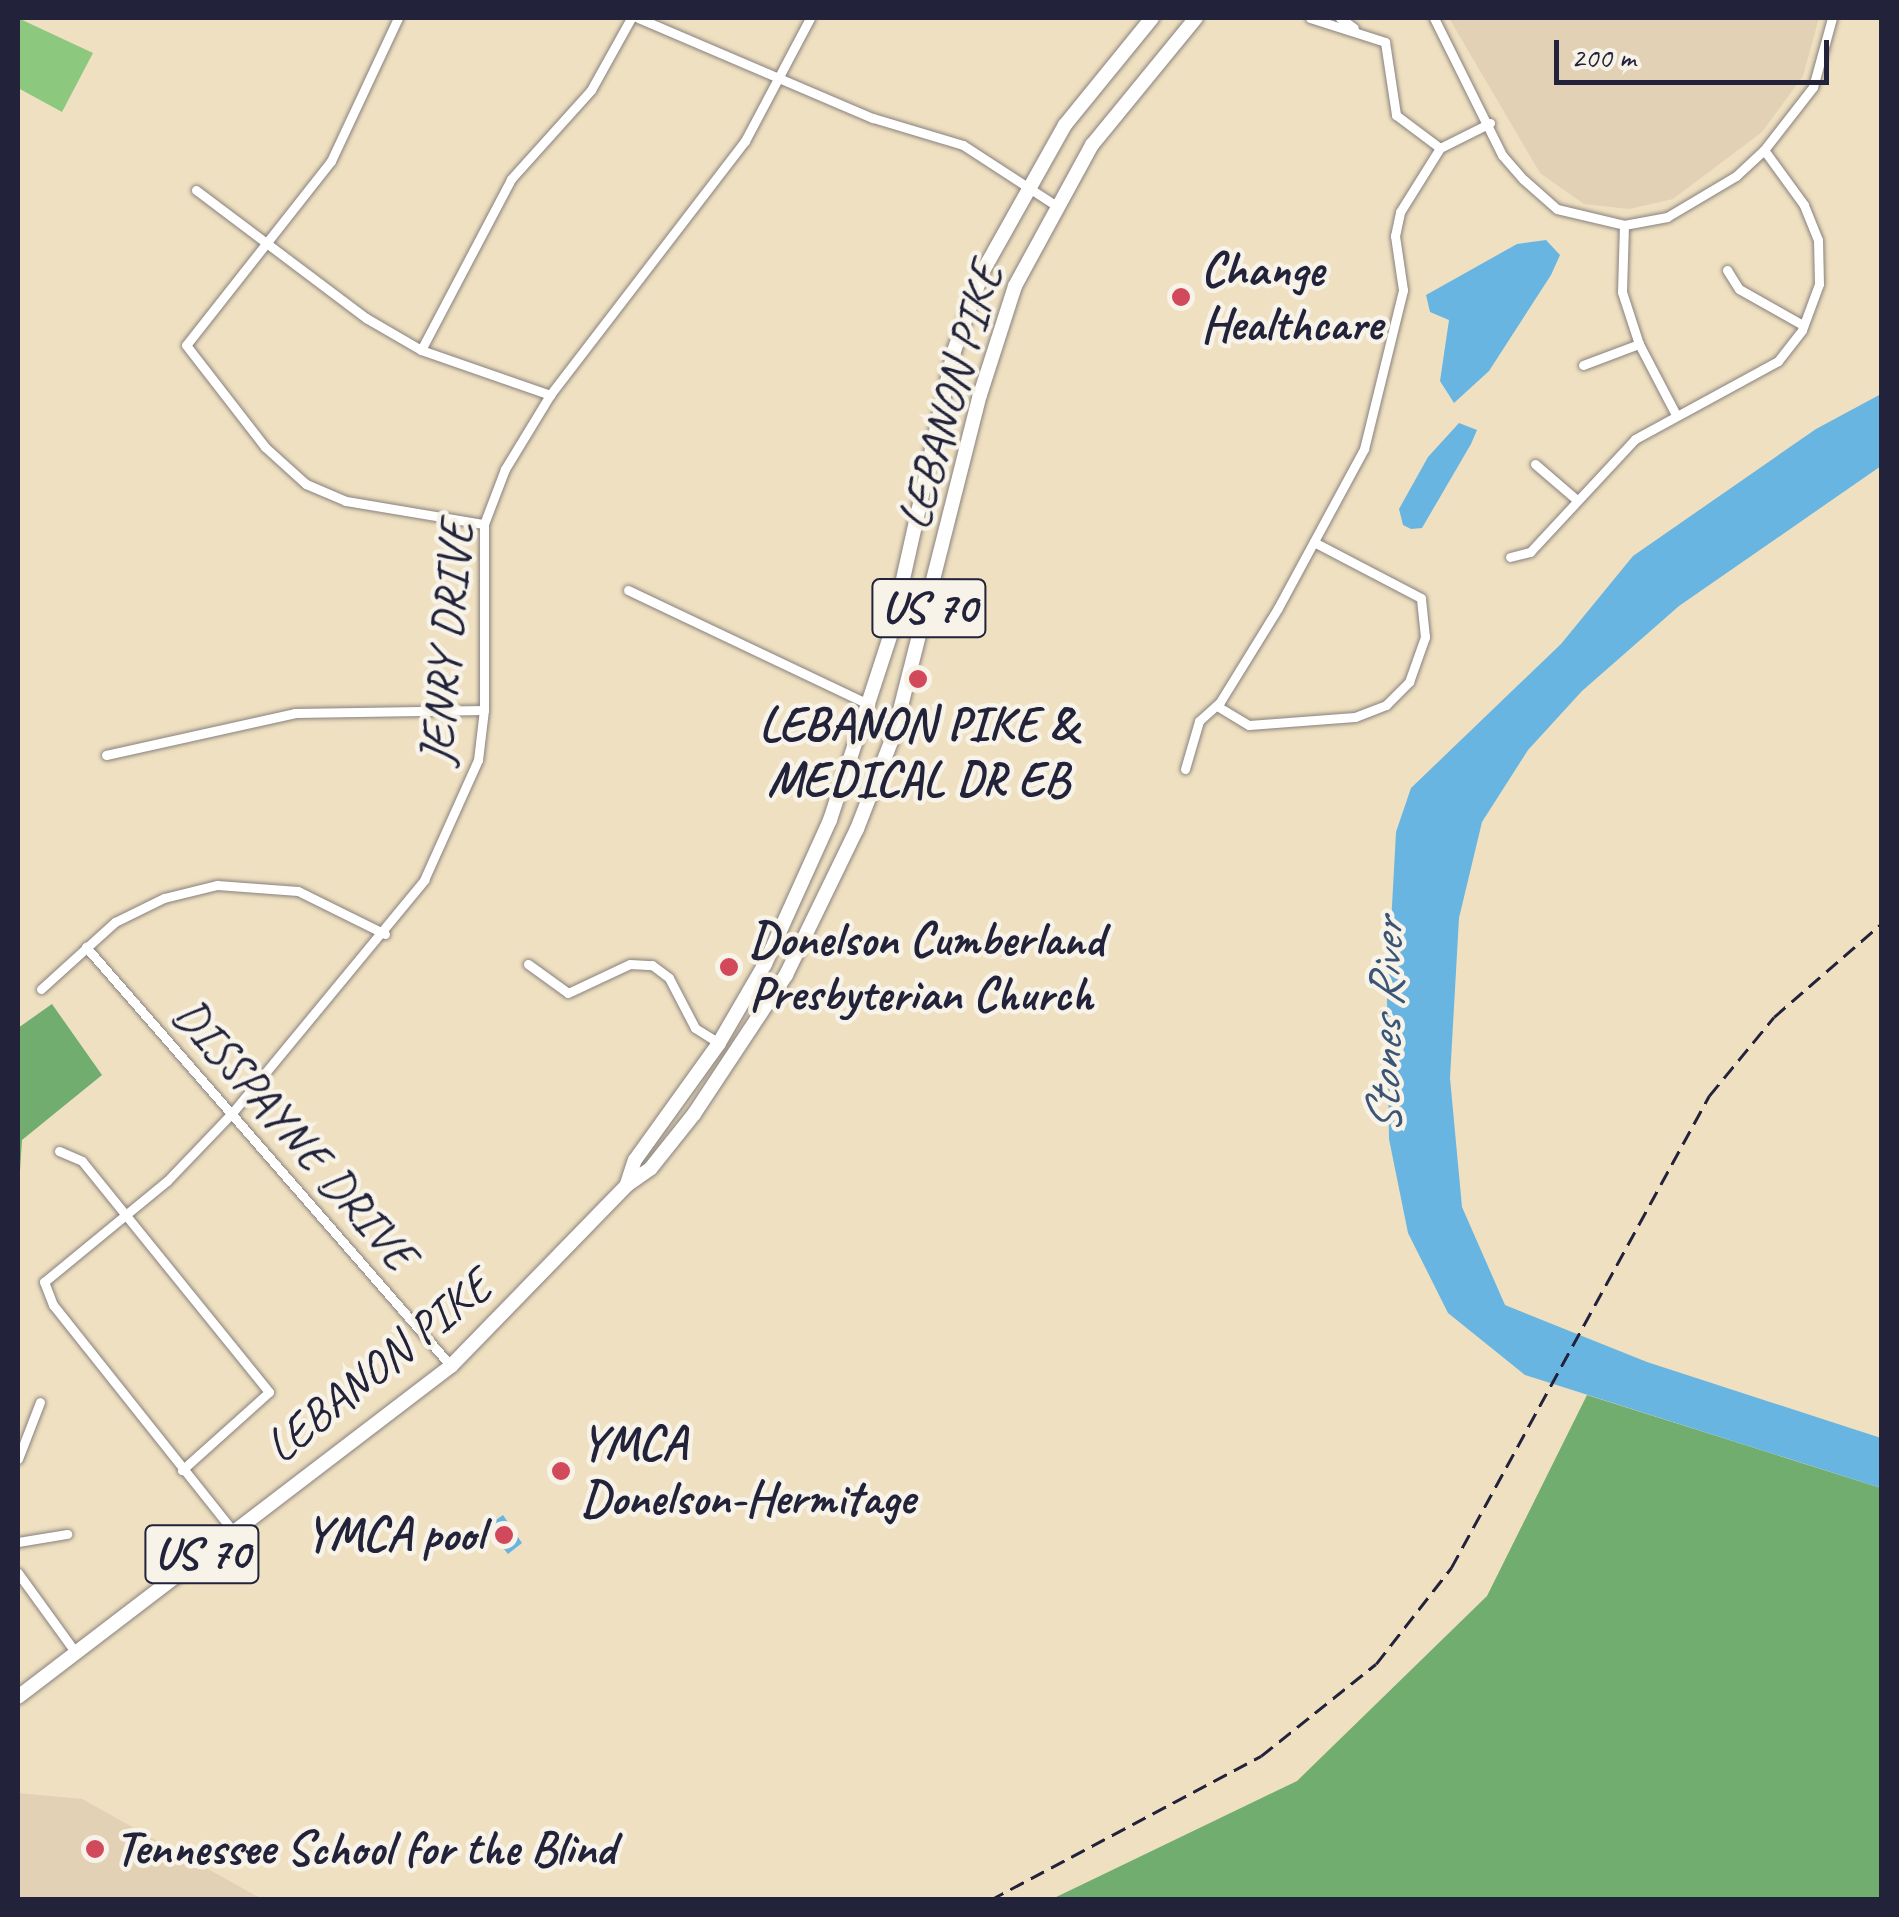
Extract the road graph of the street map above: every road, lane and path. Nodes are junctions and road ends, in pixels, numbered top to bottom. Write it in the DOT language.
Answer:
graph roads {
  1 [pos="398,18"];
  2 [pos="635,18"];
  3 [pos="810,18"];
  4 [pos="1152,18"];
  5 [pos="1196,18"];
  6 [pos="1310,18"];
  7 [pos="1340,18"];
  8 [pos="1434,18"];
  9 [pos="1832,18"];
  10 [pos="1356,30"];
  11 [pos="780,80"];
  12 [pos="1490,124"];
  13 [pos="1440,148"];
  14 [pos="1764,150"];
  15 [pos="1028,184"];
  16 [pos="196,190"];
  17 [pos="1055,205"];
  18 [pos="1624,225"];
  19 [pos="270,246"];
  20 [pos="1727,270"];
  21 [pos="1803,326"];
  22 [pos="1638,344"];
  23 [pos="421,350"];
  24 [pos="1583,365"];
  25 [pos="550,395"];
  26 [pos="1676,413"];
  27 [pos="1535,464"];
  28 [pos="1578,500"];
  29 [pos="484,524"];
  30 [pos="1314,542"];
  31 [pos="1510,557"];
  32 [pos="628,590"];
  33 [pos="870,705"];
  34 [pos="1216,706"];
  35 [pos="484,710"];
  36 [pos="865,722"];
  37 [pos="894,734"];
  38 [pos="106,755"];
  39 [pos="1185,769"];
  40 [pos="779,932"];
  41 [pos="384,934"];
  42 [pos="801,944"];
  43 [pos="86,947"];
  44 [pos="528,964"];
  45 [pos="41,989"];
  46 [pos="720,1043"];
  47 [pos="233,1112"];
  48 [pos="59,1151"];
  49 [pos="627,1184"];
  50 [pos="125,1214"];
  51 [pos="451,1366"];
  52 [pos="40,1402"];
  53 [pos="18,1458"];
  54 [pos="182,1470"];
  55 [pos="233,1531"];
  56 [pos="68,1534"];
  57 [pos="18,1542"];
  58 [pos="18,1573"];
  59 [pos="76,1653"];
  60 [pos="18,1697"];
  1 -- 19 [label="street"];
  2 -- 11 [label="street"];
  2 -- 23 [label="street"];
  3 -- 11 [label="street, JENRY DRIVE"];
  4 -- 15 [label="main road, LEBANON PIKE / US 70"];
  5 -- 17 [label="main road, LEBANON PIKE / US 70"];
  6 -- 10 [label="street"];
  7 -- 10 [label="street"];
  8 -- 12 [label="street"];
  9 -- 14 [label="street"];
  10 -- 13 [label="street"];
  11 -- 15 [label="street"];
  11 -- 25 [label="street, JENRY DRIVE"];
  12 -- 13 [label="street"];
  12 -- 18 [label="street"];
  13 -- 30 [label="street"];
  14 -- 18 [label="street"];
  14 -- 21 [label="street"];
  15 -- 17 [label="street"];
  15 -- 33 [label="main road, LEBANON PIKE / US 70"];
  16 -- 19 [label="street"];
  17 -- 37 [label="main road, LEBANON PIKE / US 70"];
  18 -- 22 [label="street"];
  19 -- 23 [label="street"];
  19 -- 29 [label="street"];
  20 -- 21 [label="street"];
  21 -- 26 [label="street"];
  22 -- 24 [label="street"];
  22 -- 26 [label="street"];
  23 -- 25 [label="street"];
  25 -- 29 [label="street, JENRY DRIVE"];
  26 -- 28 [label="street"];
  27 -- 28 [label="street"];
  28 -- 31 [label="street"];
  29 -- 35 [label="street, JENRY DRIVE"];
  30 -- 34 [label="street"];
  30 -- 34 [label="street"];
  32 -- 33 [label="street"];
  33 -- 36 [label="main road, LEBANON PIKE / US 70"];
  34 -- 39 [label="street"];
  35 -- 38 [label="street"];
  35 -- 41 [label="street, JENRY DRIVE"];
  36 -- 37 [label="main road"];
  36 -- 40 [label="main road, LEBANON PIKE / US 70"];
  37 -- 42 [label="main road, LEBANON PIKE / US 70"];
  40 -- 42 [label="main road"];
  40 -- 46 [label="main road, LEBANON PIKE / US 70"];
  41 -- 43 [label="street"];
  41 -- 47 [label="street, JENRY DRIVE"];
  42 -- 49 [label="main road, LEBANON PIKE / US 70"];
  43 -- 45 [label="street"];
  43 -- 47 [label="street, DISSPAYNE DRIVE"];
  44 -- 46 [label="street"];
  46 -- 49 [label="main road, LEBANON PIKE / US 70"];
  47 -- 50 [label="street, JENRY DRIVE"];
  47 -- 51 [label="street, DISSPAYNE DRIVE"];
  48 -- 50 [label="street"];
  49 -- 51 [label="main road, LEBANON PIKE / US 70"];
  50 -- 54 [label="street, JENRY DRIVE"];
  50 -- 54 [label="street"];
  51 -- 55 [label="main road, LEBANON PIKE / US 70"];
  52 -- 53 [label="street"];
  54 -- 55 [label="street"];
  55 -- 59 [label="main road, LEBANON PIKE / US 70"];
  56 -- 57 [label="street"];
  58 -- 59 [label="street"];
  59 -- 60 [label="main road, LEBANON PIKE / US 70"];
}
